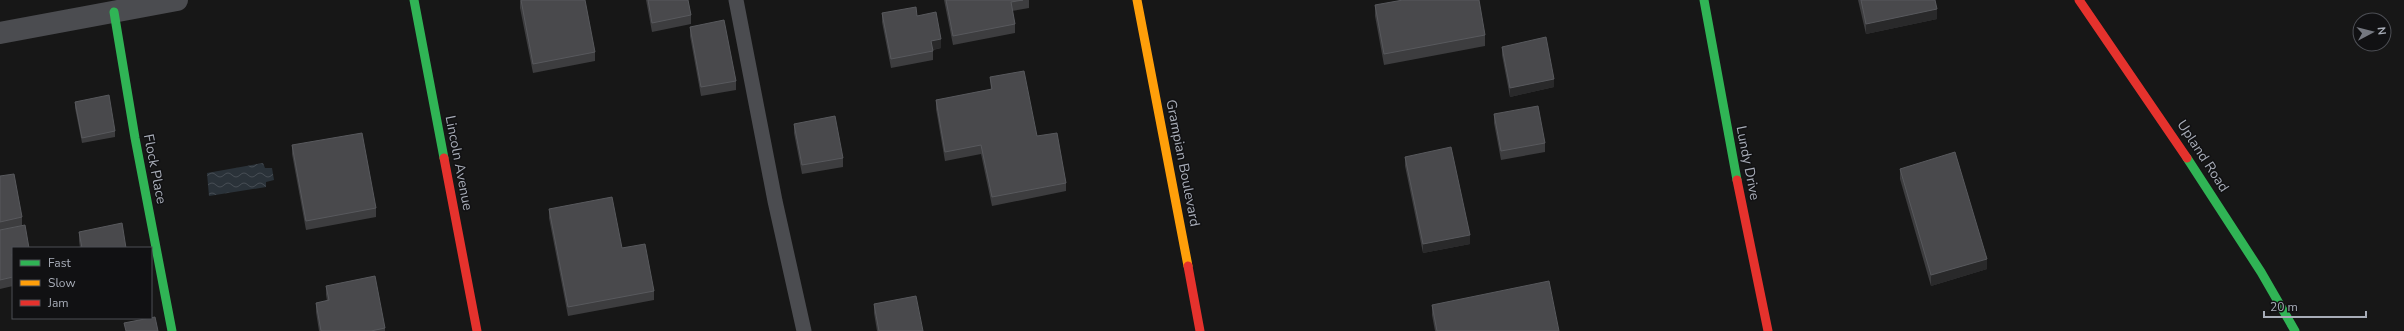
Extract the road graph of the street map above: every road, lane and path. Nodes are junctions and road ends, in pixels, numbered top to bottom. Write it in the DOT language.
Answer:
graph roads {
  1 [pos="177,0"];
  2 [pos="414,0"];
  3 [pos="736,0"];
  4 [pos="1138,0"];
  5 [pos="1704,0"];
  6 [pos="2079,0"];
  7 [pos="114,12"];
  8 [pos="0,33"];
  9 [pos="172,331"];
  10 [pos="477,331"];
  11 [pos="804,331"];
  12 [pos="1200,331"];
  13 [pos="1768,331"];
  14 [pos="2295,331"];
  1 -- 7 [label="street"];
  2 -- 10 [label="street, Lincoln Avenue"];
  3 -- 11 [label="lane"];
  4 -- 12 [label="street, Grampian Boulevard"];
  5 -- 13 [label="street, Lundy Drive"];
  6 -- 14 [label="street, Upland Road"];
  7 -- 8 [label="street"];
  7 -- 9 [label="street, Flock Place"];
}
